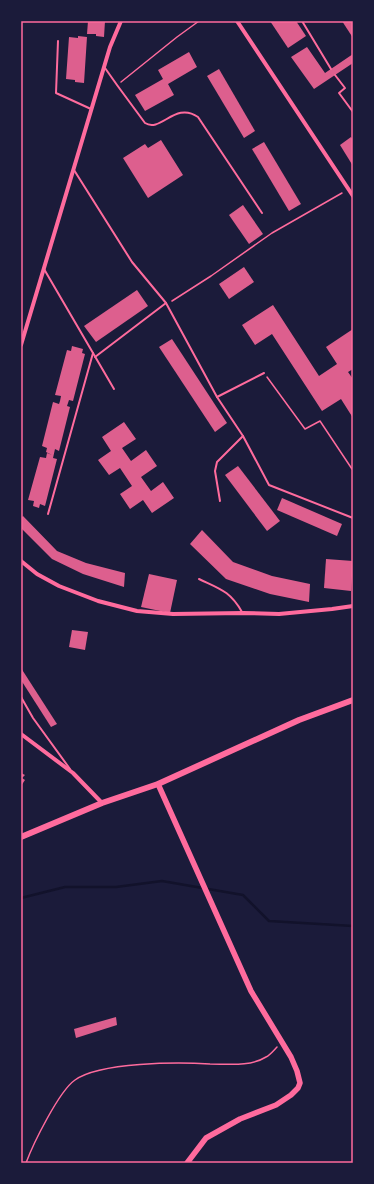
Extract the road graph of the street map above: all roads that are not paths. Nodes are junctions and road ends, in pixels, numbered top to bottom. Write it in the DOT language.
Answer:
graph roads {
  1 [pos="121,21"];
  2 [pos="236,21"];
  3 [pos="302,21"];
  4 [pos="58,41"];
  5 [pos="104,66"];
  6 [pos="331,69"];
  7 [pos="335,75"];
  8 [pos="91,109"];
  9 [pos="353,112"];
  10 [pos="73,170"];
  11 [pos="353,196"];
  12 [pos="262,213"];
  13 [pos="44,269"];
  14 [pos="166,303"];
  15 [pos="21,344"];
  16 [pos="93,353"];
  17 [pos="95,357"];
  18 [pos="264,373"];
  19 [pos="114,389"];
  20 [pos="217,397"];
  21 [pos="243,436"];
  22 [pos="220,501"];
  23 [pos="48,514"];
  24 [pos="353,518"];
  25 [pos="21,562"];
  26 [pos="199,579"];
  27 [pos="353,606"];
  28 [pos="242,613"];
  29 [pos="21,697"];
  30 [pos="353,700"];
  31 [pos="21,734"];
  32 [pos="73,773"];
  33 [pos="158,784"];
  34 [pos="102,803"];
  35 [pos="21,837"];
  36 [pos="187,1163"];
  1 -- 5 [label="street"];
  2 -- 11 [label="street"];
  3 -- 6 [label="lane"];
  4 -- 8 [label="lane"];
  5 -- 8 [label="street"];
  5 -- 12 [label="lane"];
  7 -- 9 [label="lane"];
  8 -- 10 [label="street"];
  10 -- 13 [label="street"];
  10 -- 14 [label="lane"];
  13 -- 15 [label="street"];
  13 -- 16 [label="lane"];
  14 -- 17 [label="lane"];
  14 -- 20 [label="lane"];
  16 -- 17 [label="lane"];
  16 -- 23 [label="lane"];
  17 -- 19 [label="lane"];
  18 -- 20 [label="lane"];
  20 -- 21 [label="lane"];
  21 -- 22 [label="lane"];
  21 -- 24 [label="lane"];
  25 -- 28 [label="street"];
  26 -- 28 [label="lane"];
  27 -- 28 [label="street"];
  29 -- 32 [label="lane"];
  30 -- 33 [label="main road"];
  31 -- 32 [label="street"];
  32 -- 34 [label="street"];
  33 -- 34 [label="main road"];
  33 -- 36 [label="street"];
  34 -- 35 [label="main road"];
}
